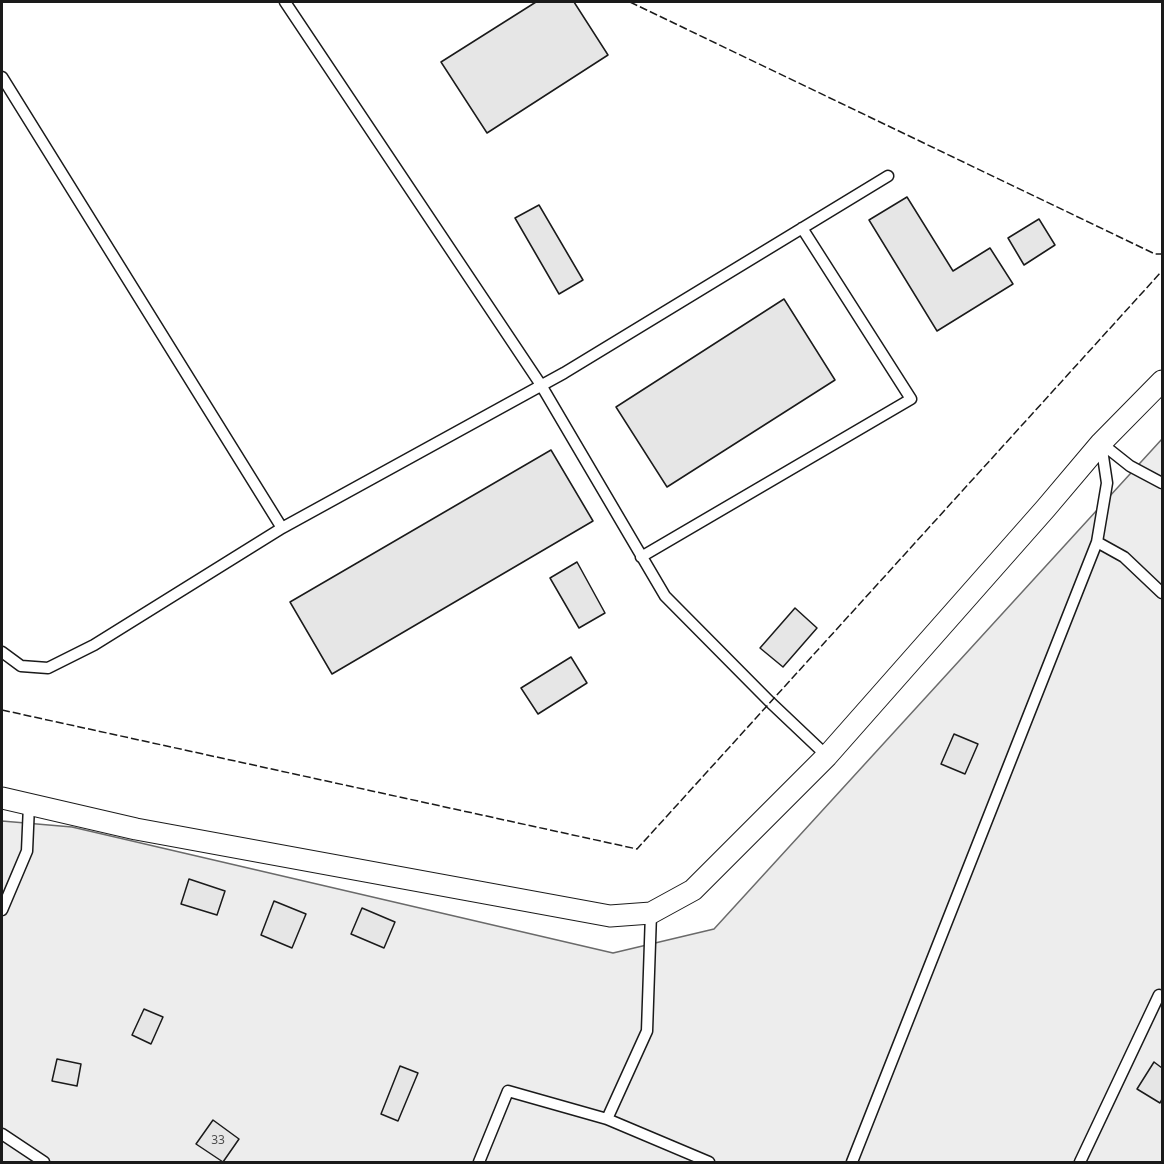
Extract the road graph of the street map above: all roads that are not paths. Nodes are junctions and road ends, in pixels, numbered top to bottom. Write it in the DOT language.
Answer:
graph roads {
  1 [pos="285,2"];
  2 [pos="2,77"];
  3 [pos="888,176"];
  4 [pos="802,228"];
  5 [pos="1162,381"];
  6 [pos="541,385"];
  7 [pos="1101,443"];
  8 [pos="1162,483"];
  9 [pos="282,528"];
  10 [pos="1097,542"];
  11 [pos="641,557"];
  12 [pos="1162,593"];
  13 [pos="2,651"];
  14 [pos="827,756"];
  15 [pos="2,798"];
  16 [pos="29,805"];
  17 [pos="2,910"];
  18 [pos="651,913"];
  19 [pos="1159,995"];
  20 [pos="607,1119"];
  21 [pos="2,1134"];
  22 [pos="44,1162"];
  23 [pos="479,1162"];
  24 [pos="709,1162"];
  25 [pos="852,1162"];
  26 [pos="1080,1162"];
  1 -- 6 [label="lane"];
  2 -- 9 [label="lane"];
  3 -- 4 [label="lane"];
  4 -- 6 [label="lane"];
  4 -- 11 [label="lane"];
  5 -- 7 [label="street"];
  6 -- 9 [label="lane"];
  6 -- 11 [label="lane"];
  7 -- 8 [label="lane"];
  7 -- 10 [label="lane"];
  7 -- 14 [label="street"];
  9 -- 13 [label="lane"];
  10 -- 12 [label="lane"];
  10 -- 25 [label="lane"];
  11 -- 14 [label="lane"];
  14 -- 18 [label="street"];
  15 -- 16 [label="street"];
  16 -- 17 [label="lane"];
  16 -- 18 [label="street"];
  18 -- 20 [label="lane"];
  19 -- 26 [label="lane"];
  20 -- 23 [label="lane"];
  20 -- 24 [label="lane"];
  21 -- 22 [label="lane"];
}
